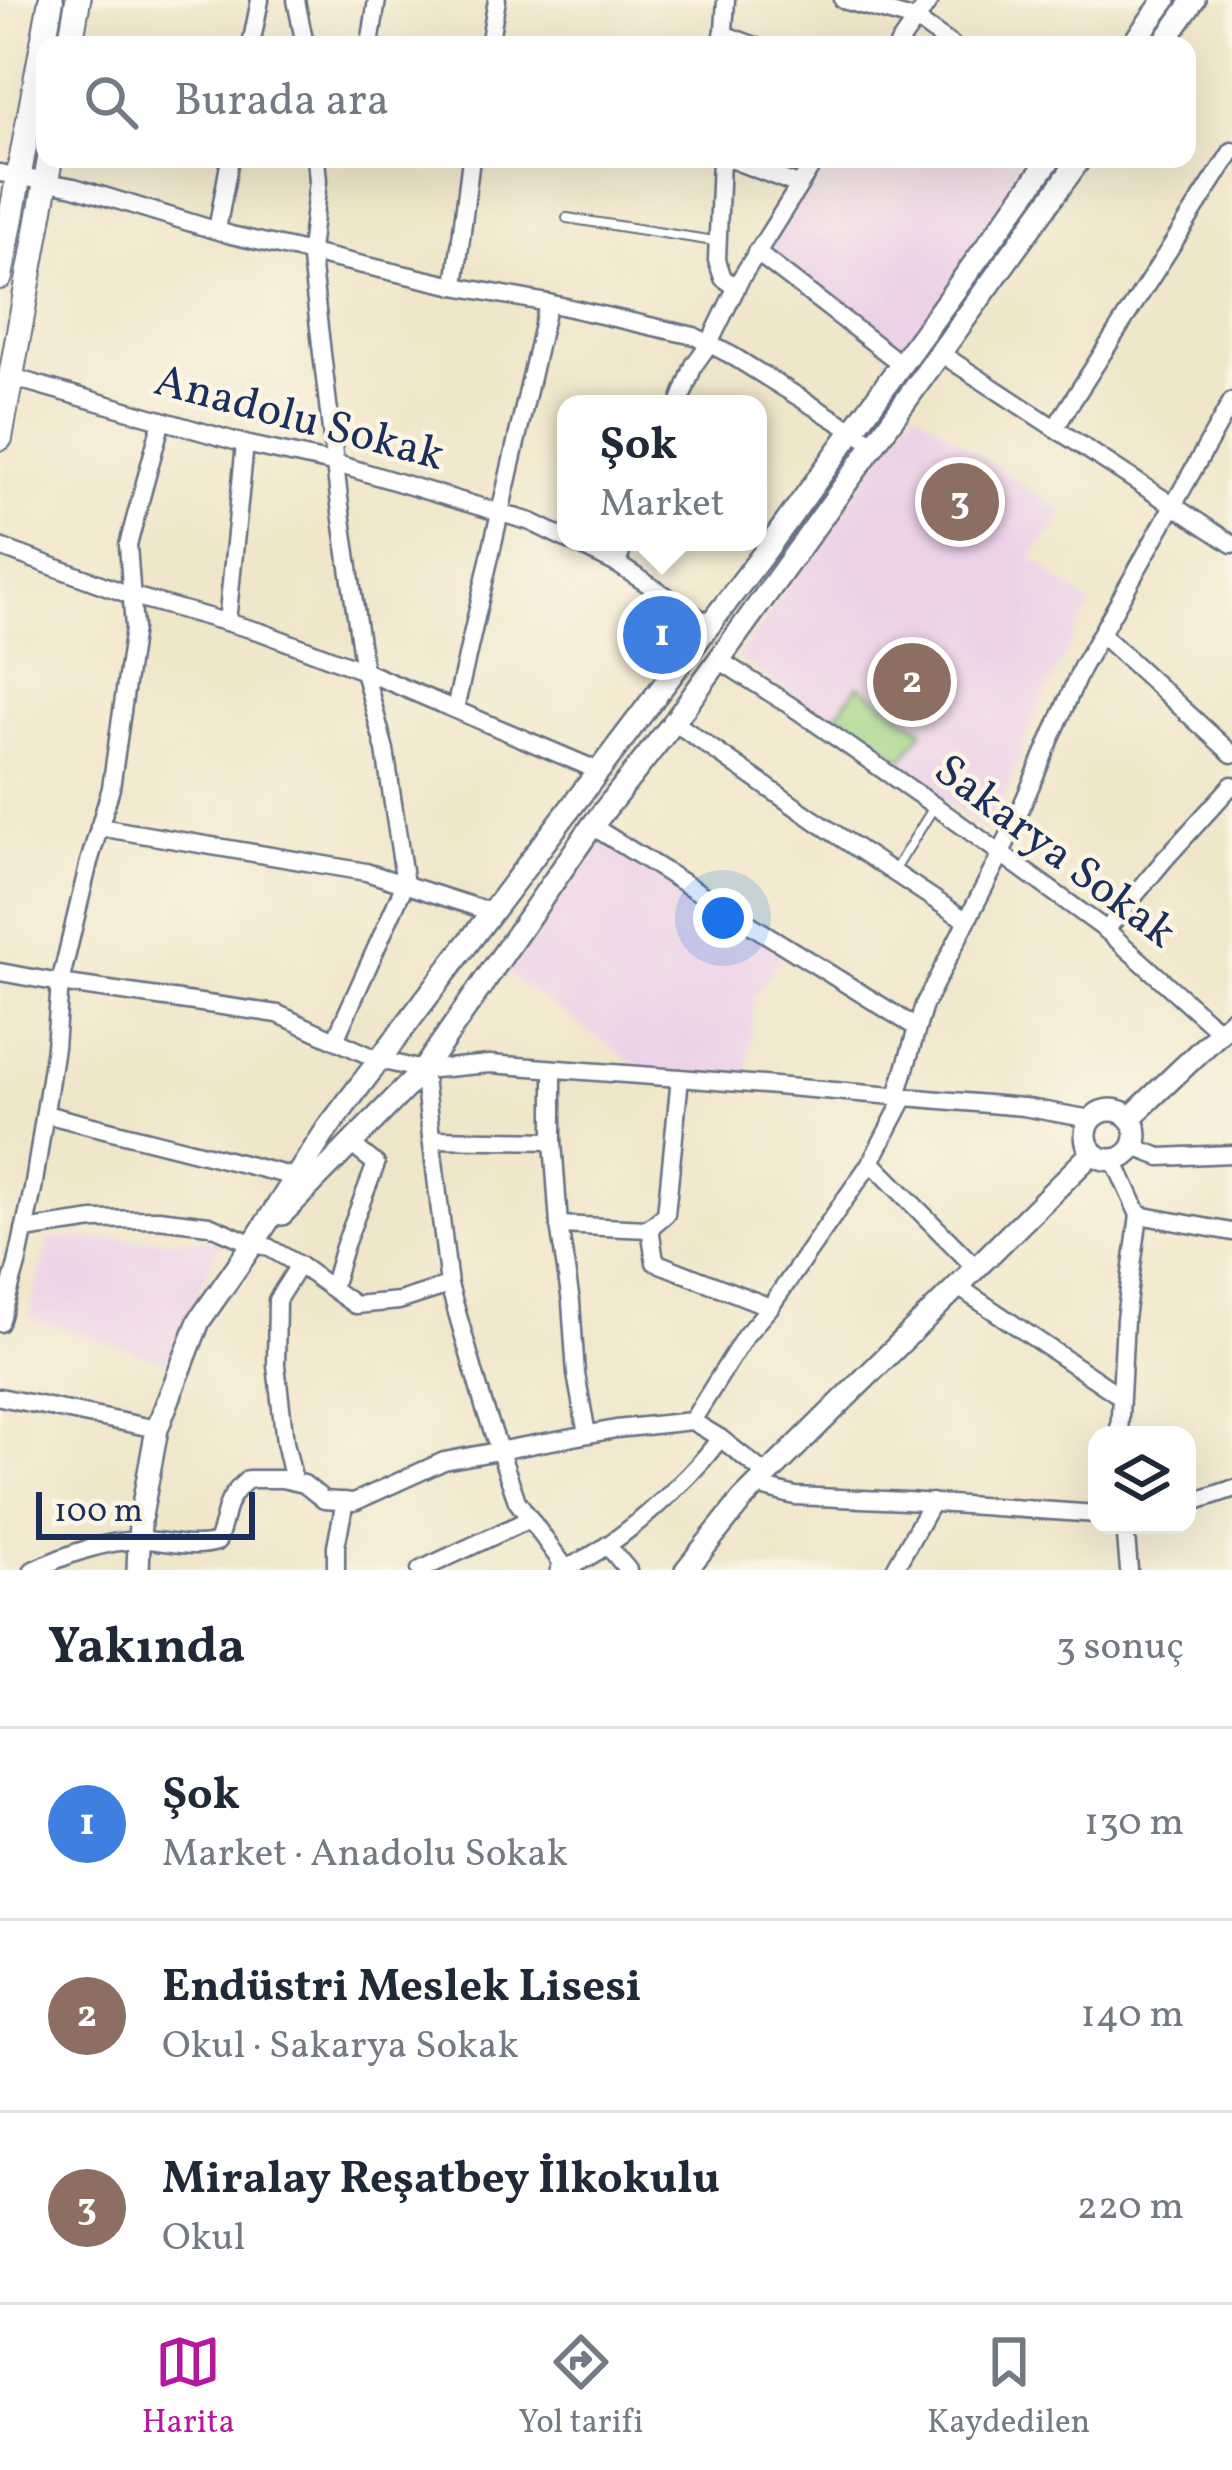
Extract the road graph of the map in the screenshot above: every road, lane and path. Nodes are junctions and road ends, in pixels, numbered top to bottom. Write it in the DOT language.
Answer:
graph roads {
  1 [pos="52,0"];
  2 [pos="78,0"];
  3 [pos="260,0"];
  4 [pos="296,0"];
  5 [pos="376,0"];
  6 [pos="497,0"];
  7 [pos="726,0"];
  8 [pos="843,0"];
  9 [pos="930,0"];
  10 [pos="1165,0"];
  11 [pos="1194,0"];
  12 [pos="916,20"];
  13 [pos="43,36"];
  14 [pos="72,36"];
  15 [pos="253,36"];
  16 [pos="302,36"];
  17 [pos="371,36"];
  18 [pos="491,36"];
  19 [pos="723,36"];
  20 [pos="904,36"];
  21 [pos="939,36"];
  22 [pos="1139,36"];
  23 [pos="1168,36"];
  24 [pos="36,65"];
  25 [pos="1232,151"];
  26 [pos="228,168"];
  27 [pos="317,168"];
  28 [pos="470,168"];
  29 [pos="720,168"];
  30 [pos="769,168"];
  31 [pos="810,168"];
  32 [pos="1043,168"];
  33 [pos="1073,168"];
  34 [pos="48,170"];
  35 [pos="9,175"];
  36 [pos="798,184"];
  37 [pos="567,218"];
  38 [pos="217,230"];
  39 [pos="716,241"];
  40 [pos="310,251"];
  41 [pos="756,253"];
  42 [pos="0,277"];
  43 [pos="455,286"];
  44 [pos="736,287"];
  45 [pos="548,303"];
  46 [pos="710,344"];
  47 [pos="940,353"];
  48 [pos="901,364"];
  49 [pos="11,377"];
  50 [pos="682,395"];
  51 [pos="1232,401"];
  52 [pos="162,420"];
  53 [pos="1055,428"];
  54 [pos="853,430"];
  55 [pos="0,439"];
  56 [pos="245,444"];
  57 [pos="874,444"];
  58 [pos="337,464"];
  59 [pos="1173,505"];
  60 [pos="499,513"];
  61 [pos="557,535"];
  62 [pos="1232,544"];
  63 [pos="767,547"];
  64 [pos="0,548"];
  65 [pos="589,551"];
  66 [pos="621,551"];
  67 [pos="764,551"];
  68 [pos="616,564"];
  69 [pos="133,596"];
  70 [pos="227,622"];
  71 [pos="710,625"];
  72 [pos="1100,634"];
  73 [pos="719,660"];
  74 [pos="364,670"];
  75 [pos="455,709"];
  76 [pos="674,722"];
  77 [pos="1232,754"];
  78 [pos="598,771"];
  79 [pos="1232,785"];
  80 [pos="935,806"];
  81 [pos="99,826"];
  82 [pos="592,826"];
  83 [pos="1001,854"];
  84 [pos="893,872"];
  85 [pos="405,884"];
  86 [pos="491,912"];
  87 [pos="967,921"];
  88 [pos="1106,929"];
  89 [pos="0,971"];
  90 [pos="60,983"];
  91 [pos="1226,1027"];
  92 [pos="917,1028"];
  93 [pos="335,1040"];
  94 [pos="379,1060"];
  95 [pos="554,1069"];
  96 [pos="423,1070"];
  97 [pos="680,1078"];
  98 [pos="901,1096"];
  99 [pos="44,1114"];
  100 [pos="1130,1118"];
  101 [pos="1091,1119"];
  102 [pos="431,1139"];
  103 [pos="553,1141"];
  104 [pos="351,1144"];
  105 [pos="1093,1152"];
  106 [pos="1124,1154"];
  107 [pos="1232,1154"];
  108 [pos="871,1162"];
  109 [pos="295,1177"];
  110 [pos="1139,1215"];
  111 [pos="559,1225"];
  112 [pos="650,1227"];
  113 [pos="24,1230"];
  114 [pos="1232,1232"];
  115 [pos="253,1244"];
  116 [pos="299,1265"];
  117 [pos="976,1268"];
  118 [pos="449,1285"];
  119 [pos="957,1286"];
  120 [pos="332,1288"];
  121 [pos="770,1307"];
  122 [pos="0,1323"];
  123 [pos="1120,1396"];
  124 [pos="0,1397"];
  125 [pos="692,1421"];
  126 [pos="1119,1426"];
  127 [pos="157,1429"];
  128 [pos="587,1434"];
  129 [pos="720,1438"];
  130 [pos="499,1450"];
  131 [pos="294,1481"];
  132 [pos="762,1481"];
  133 [pos="1232,1489"];
  134 [pos="345,1501"];
  135 [pos="1196,1501"];
  136 [pos="932,1502"];
  137 [pos="1088,1513"];
  138 [pos="530,1520"];
  139 [pos="1126,1534"];
  140 [pos="139,1540"];
  141 [pos="607,1545"];
  142 [pos="33,1570"];
  143 [pos="138,1570"];
  144 [pos="336,1570"];
  145 [pos="420,1570"];
  146 [pos="564,1570"];
  147 [pos="628,1570"];
  148 [pos="686,1570"];
  149 [pos="894,1570"];
  150 [pos="1130,1570"];
  1 -- 13 [label="main road"];
  2 -- 14 [label="main road"];
  3 -- 15 [label="street"];
  4 -- 16 [label="street"];
  5 -- 17 [label="street"];
  6 -- 18 [label="street"];
  7 -- 19 [label="street"];
  8 -- 12 [label="street"];
  9 -- 12 [label="street"];
  10 -- 22 [label="street"];
  11 -- 23 [label="street"];
  12 -- 20 [label="street"];
  12 -- 21 [label="street"];
  24 -- 35 [label="main road"];
  25 -- 53 [label="street"];
  26 -- 38 [label="street"];
  27 -- 40 [label="street"];
  28 -- 43 [label="street"];
  29 -- 39 [label="street"];
  30 -- 36 [label="street"];
  31 -- 36 [label="street"];
  32 -- 48 [label="street"];
  33 -- 47 [label="street"];
  34 -- 35 [label="street"];
  34 -- 38 [label="street"];
  34 -- 49 [label="main road"];
  35 -- 42 [label="main road"];
  36 -- 41 [label="street"];
  37 -- 39 [label="lane"];
  38 -- 40 [label="street"];
  39 -- 44 [label="street"];
  40 -- 43 [label="street"];
  40 -- 58 [label="street"];
  41 -- 44 [label="street"];
  41 -- 48 [label="street"];
  43 -- 45 [label="street"];
  44 -- 46 [label="street"];
  45 -- 46 [label="street"];
  45 -- 60 [label="street"];
  46 -- 50 [label="street"];
  46 -- 54 [label="street"];
  47 -- 53 [label="street"];
  47 -- 57 [label="street"];
  48 -- 54 [label="street"];
  49 -- 52 [label="street, Anadolu Sokak"];
  49 -- 55 [label="main road"];
  51 -- 59 [label="street"];
  52 -- 56 [label="street, Anadolu Sokak"];
  52 -- 69 [label="street"];
  53 -- 59 [label="street"];
  54 -- 57 [label="street"];
  54 -- 63 [label="street"];
  56 -- 58 [label="street, Anadolu Sokak"];
  56 -- 70 [label="street"];
  57 -- 73 [label="street"];
  58 -- 60 [label="street, Anadolu Sokak"];
  58 -- 74 [label="street"];
  59 -- 62 [label="street"];
  59 -- 72 [label="street"];
  60 -- 61 [label="street, Anadolu Sokak"];
  60 -- 75 [label="street"];
  64 -- 69 [label="street"];
  65 -- 68 [label="street, Anadolu Sokak"];
  66 -- 68 [label="street"];
  67 -- 71 [label="street"];
  68 -- 71 [label="street, Anadolu Sokak"];
  69 -- 70 [label="street"];
  69 -- 81 [label="street"];
  70 -- 74 [label="street"];
  71 -- 78 [label="street"];
  72 -- 77 [label="street"];
  72 -- 83 [label="street"];
  73 -- 76 [label="street"];
  73 -- 80 [label="street, Sakarya Sokak"];
  74 -- 75 [label="street"];
  74 -- 85 [label="street"];
  75 -- 78 [label="street"];
  76 -- 82 [label="street"];
  76 -- 84 [label="street"];
  78 -- 86 [label="street"];
  79 -- 88 [label="street"];
  80 -- 83 [label="street, Sakarya Sokak"];
  80 -- 84 [label="lane"];
  81 -- 85 [label="street"];
  81 -- 90 [label="street"];
  82 -- 92 [label="street"];
  82 -- 96 [label="street"];
  83 -- 87 [label="street"];
  83 -- 88 [label="street, Sakarya Sokak"];
  84 -- 87 [label="street"];
  85 -- 86 [label="street"];
  85 -- 93 [label="street"];
  86 -- 94 [label="street"];
  87 -- 92 [label="street"];
  88 -- 91 [label="street, Sakarya Sokak"];
  89 -- 90 [label="street"];
  90 -- 93 [label="street"];
  90 -- 99 [label="street"];
  91 -- 100 [label="street"];
  92 -- 98 [label="street"];
  93 -- 94 [label="street"];
  94 -- 96 [label="street"];
  94 -- 109 [label="street"];
  95 -- 96 [label="street"];
  95 -- 97 [label="street"];
  95 -- 103 [label="street"];
  96 -- 102 [label="street"];
  96 -- 104 [label="street"];
  97 -- 98 [label="street"];
  97 -- 112 [label="street"];
  98 -- 101 [label="street"];
  98 -- 108 [label="street"];
  99 -- 109 [label="street"];
  99 -- 113 [label="street"];
  100 -- 101 [label="street"];
  100 -- 106 [label="street"];
  101 -- 105 [label="street"];
  102 -- 103 [label="street"];
  102 -- 118 [label="street"];
  103 -- 111 [label="street"];
  104 -- 115 [label="street"];
  104 -- 120 [label="street"];
  105 -- 106 [label="street"];
  105 -- 117 [label="street"];
  106 -- 107 [label="street"];
  106 -- 110 [label="street"];
  108 -- 117 [label="street"];
  108 -- 121 [label="street"];
  109 -- 115 [label="street"];
  110 -- 114 [label="street"];
  110 -- 123 [label="street"];
  111 -- 112 [label="street"];
  111 -- 128 [label="street"];
  112 -- 121 [label="street"];
  113 -- 115 [label="street"];
  113 -- 122 [label="street"];
  115 -- 116 [label="street"];
  115 -- 127 [label="street"];
  116 -- 120 [label="street"];
  116 -- 131 [label="street"];
  117 -- 119 [label="street"];
  118 -- 120 [label="street"];
  118 -- 130 [label="street"];
  119 -- 123 [label="street"];
  119 -- 132 [label="street"];
  121 -- 125 [label="street"];
  123 -- 126 [label="street"];
  124 -- 127 [label="street"];
  125 -- 128 [label="street"];
  125 -- 129 [label="street"];
  127 -- 140 [label="street"];
  128 -- 130 [label="street"];
  129 -- 132 [label="street"];
  129 -- 141 [label="street"];
  130 -- 134 [label="street"];
  130 -- 138 [label="street"];
  131 -- 134 [label="street"];
  131 -- 140 [label="street"];
  132 -- 136 [label="street"];
  132 -- 148 [label="street"];
  133 -- 135 [label="street"];
  134 -- 144 [label="street"];
  136 -- 137 [label="street"];
  136 -- 149 [label="street"];
  138 -- 145 [label="street"];
  138 -- 146 [label="street"];
  139 -- 150 [label="street"];
  140 -- 142 [label="street"];
  140 -- 143 [label="street"];
  141 -- 146 [label="street"];
  141 -- 147 [label="street"];
}
